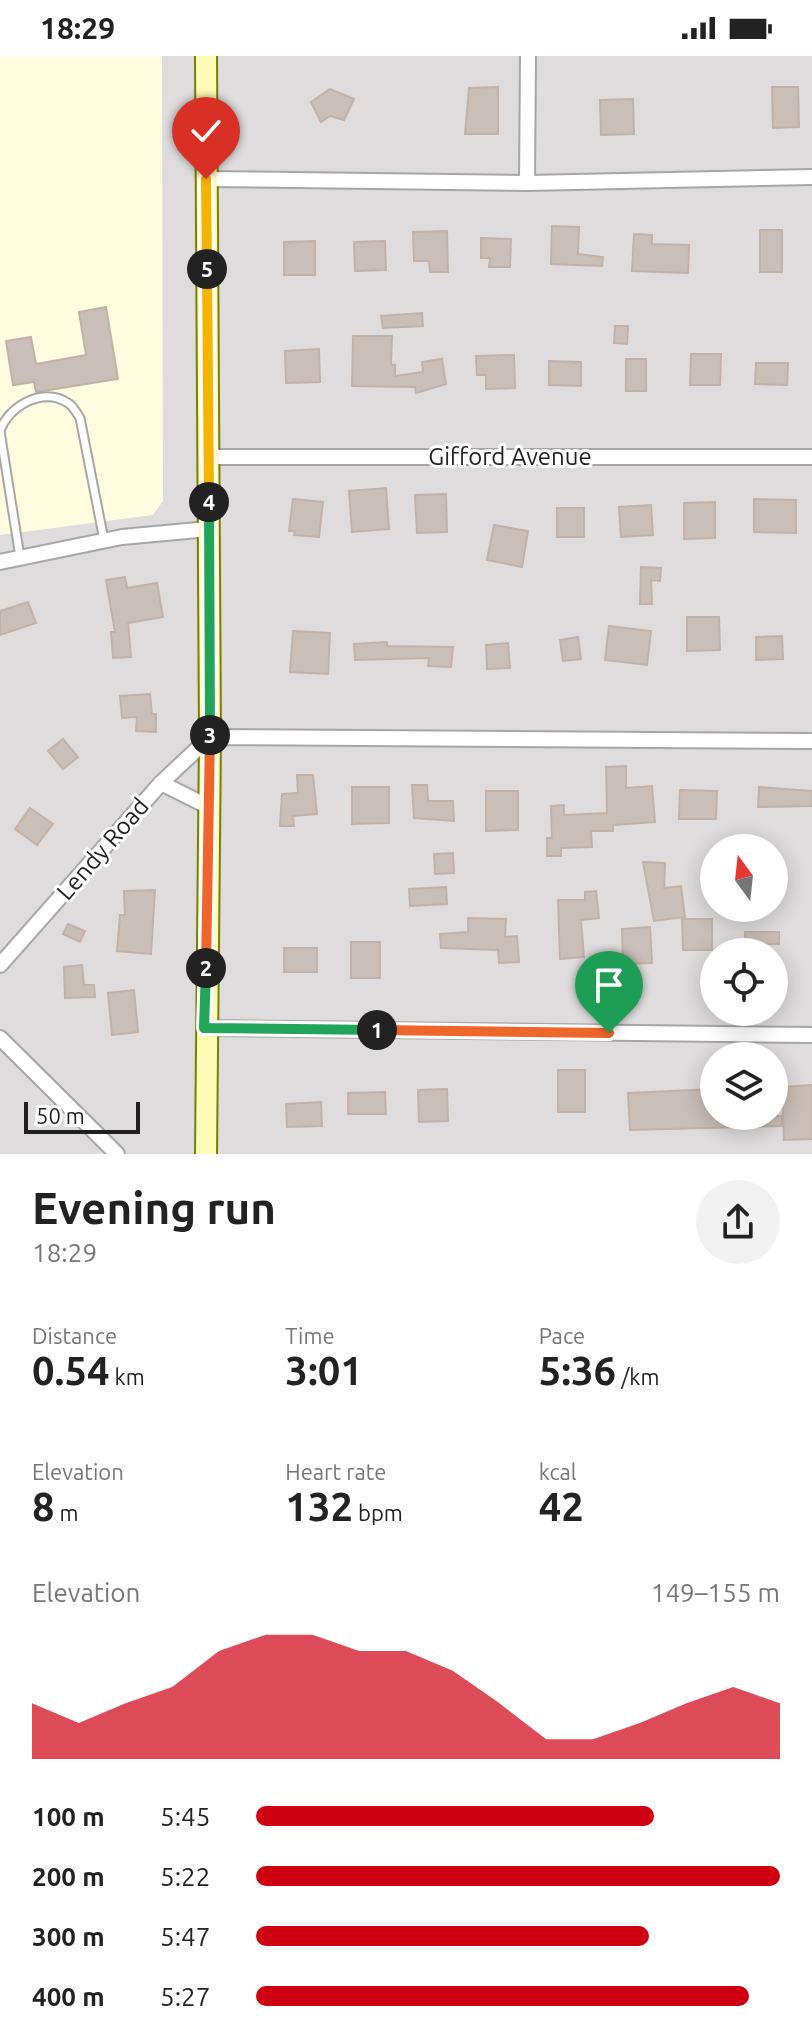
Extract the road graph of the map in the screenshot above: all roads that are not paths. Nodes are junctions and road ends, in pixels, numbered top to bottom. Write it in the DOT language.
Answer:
graph roads {
  1 [pos="206,56"];
  2 [pos="528,56"];
  3 [pos="812,177"];
  4 [pos="206,179"];
  5 [pos="527,183"];
  6 [pos="208,457"];
  7 [pos="812,457"];
  8 [pos="209,529"];
  9 [pos="104,540"];
  10 [pos="20,557"];
  11 [pos="0,562"];
  12 [pos="210,737"];
  13 [pos="812,741"];
  14 [pos="161,783"];
  15 [pos="209,807"];
  16 [pos="0,965"];
  17 [pos="204,1028"];
  18 [pos="812,1035"];
  19 [pos="0,1038"];
  20 [pos="117,1154"];
  21 [pos="206,1154"];
  1 -- 4 [label="street"];
  2 -- 5 [label="street"];
  3 -- 5 [label="street"];
  4 -- 5 [label="street"];
  4 -- 6 [label="street"];
  6 -- 7 [label="street, Gifford Avenue"];
  6 -- 8 [label="street"];
  8 -- 9 [label="street"];
  8 -- 12 [label="street"];
  9 -- 10 [label="street"];
  9 -- 10 [label="lane"];
  10 -- 11 [label="street"];
  12 -- 13 [label="street"];
  12 -- 14 [label="street, Lendy Road"];
  12 -- 15 [label="street"];
  14 -- 15 [label="street"];
  14 -- 16 [label="street, Lendy Road"];
  15 -- 17 [label="street"];
  17 -- 18 [label="street"];
  17 -- 21 [label="street"];
  19 -- 20 [label="street"];
}
